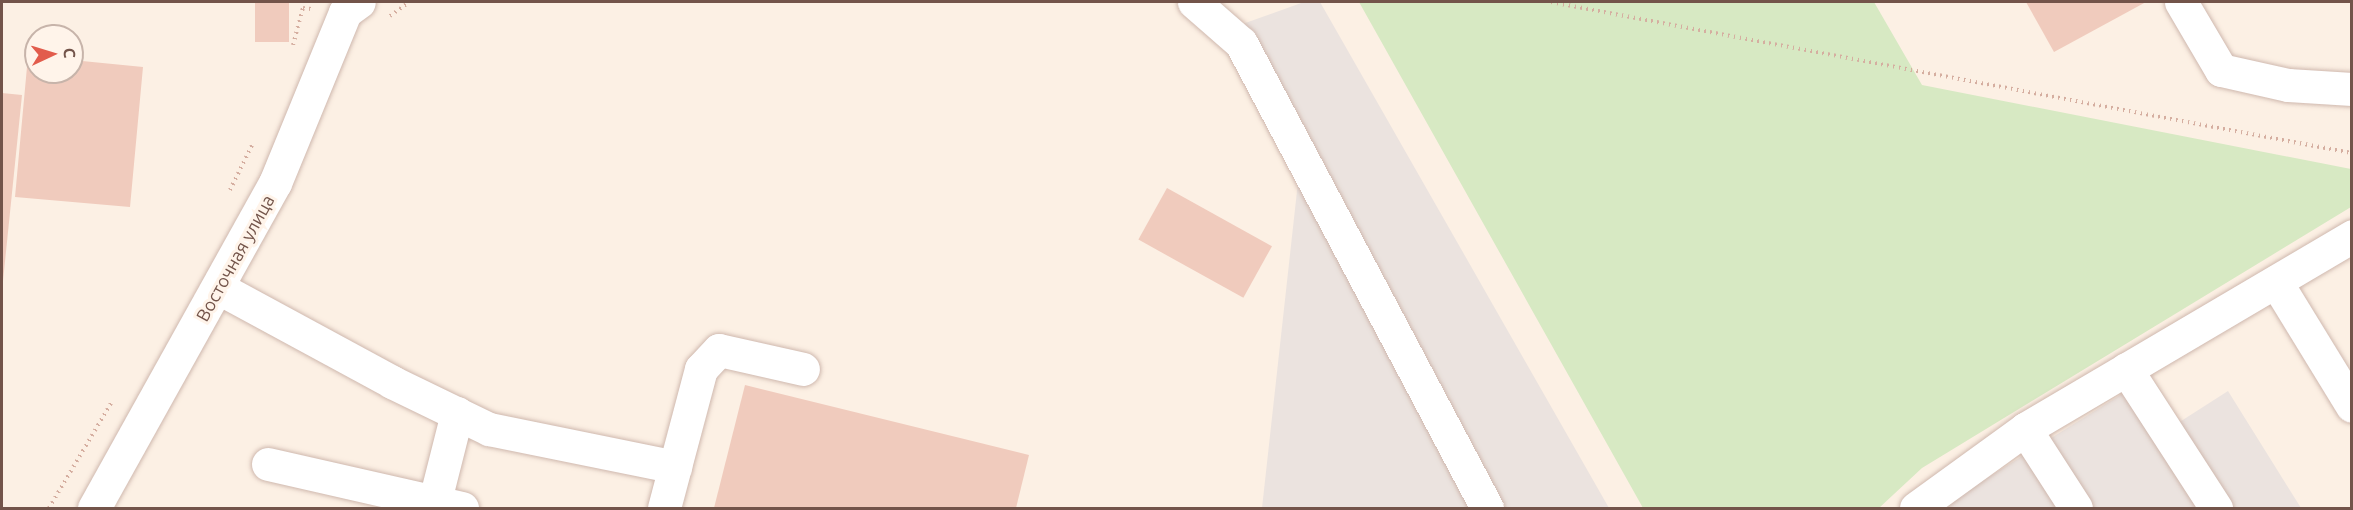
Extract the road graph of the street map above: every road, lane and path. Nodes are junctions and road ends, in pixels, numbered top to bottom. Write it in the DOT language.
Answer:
graph roads {
  1 [pos="1194,2"];
  2 [pos="1551,2"];
  3 [pos="2181,2"];
  4 [pos="350,5"];
  5 [pos="303,8"];
  6 [pos="291,52"];
  7 [pos="2352,88"];
  8 [pos="255,138"];
  9 [pos="2352,153"];
  10 [pos="229,192"];
  11 [pos="2352,236"];
  12 [pos="2276,282"];
  13 [pos="219,288"];
  14 [pos="803,369"];
  15 [pos="2126,369"];
  16 [pos="114,398"];
  17 [pos="2352,406"];
  18 [pos="457,413"];
  19 [pos="2025,429"];
  20 [pos="268,464"];
  21 [pos="675,467"];
  22 [pos="443,506"];
  23 [pos="49,508"];
  24 [pos="94,508"];
  25 [pos="664,508"];
  26 [pos="1487,508"];
  27 [pos="1916,508"];
  28 [pos="2076,508"];
  29 [pos="2216,508"];
  1 -- 26 [label="street"];
  2 -- 9 [label="path"];
  3 -- 7 [label="street"];
  4 -- 13 [label="street, Восточная улица"];
  5 -- 6 [label="path"];
  8 -- 10 [label="path"];
  11 -- 12 [label="street"];
  12 -- 15 [label="street"];
  12 -- 17 [label="street"];
  13 -- 18 [label="street"];
  13 -- 24 [label="street, Восточная улица"];
  14 -- 21 [label="street"];
  15 -- 19 [label="street"];
  15 -- 29 [label="street"];
  16 -- 23 [label="path"];
  18 -- 21 [label="street"];
  18 -- 22 [label="street"];
  19 -- 27 [label="street"];
  19 -- 28 [label="street"];
  20 -- 22 [label="street"];
  21 -- 25 [label="street"];
}
